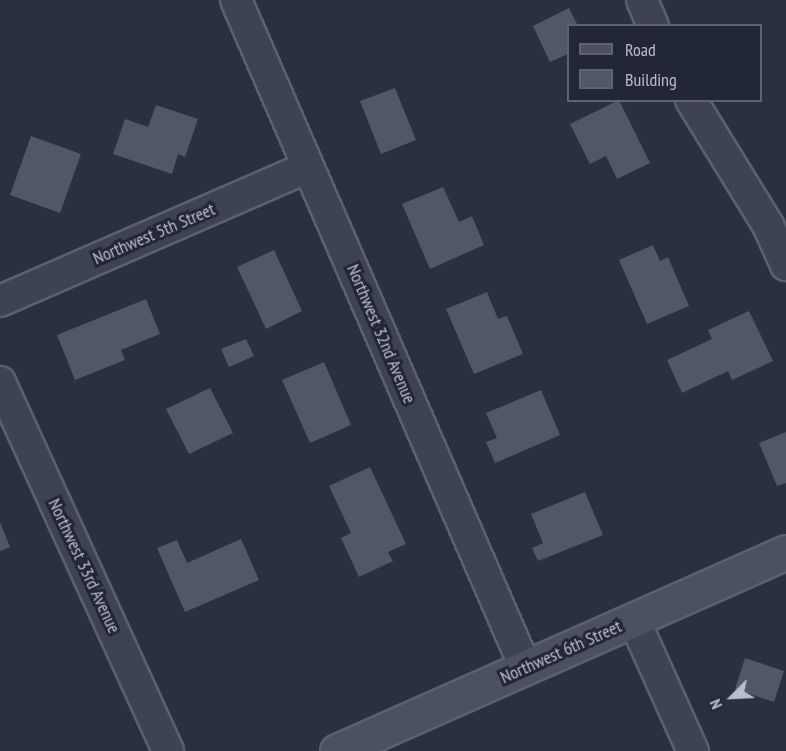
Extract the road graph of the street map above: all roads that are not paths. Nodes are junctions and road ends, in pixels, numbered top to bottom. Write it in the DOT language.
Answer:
graph roads {
  1 [pos="236,0"];
  2 [pos="642,0"];
  3 [pos="652,24"];
  4 [pos="692,102"];
  5 [pos="308,168"];
  6 [pos="786,265"];
  7 [pos="0,300"];
  8 [pos="0,382"];
  9 [pos="786,552"];
  10 [pos="634,620"];
  11 [pos="525,668"];
  12 [pos="347,749"];
  13 [pos="168,751"];
  14 [pos="693,751"];
  1 -- 5 [label="street, Northwest 32nd Avenue"];
  2 -- 3 [label="street"];
  4 -- 6 [label="street"];
  5 -- 7 [label="street, Northwest 5th Street"];
  5 -- 11 [label="street, Northwest 32nd Avenue"];
  8 -- 13 [label="street, Northwest 33rd Avenue"];
  9 -- 10 [label="main road, Northwest 6th Street"];
  10 -- 11 [label="main road, Northwest 6th Street"];
  10 -- 14 [label="street"];
  11 -- 12 [label="main road, Northwest 6th Street"];
}
